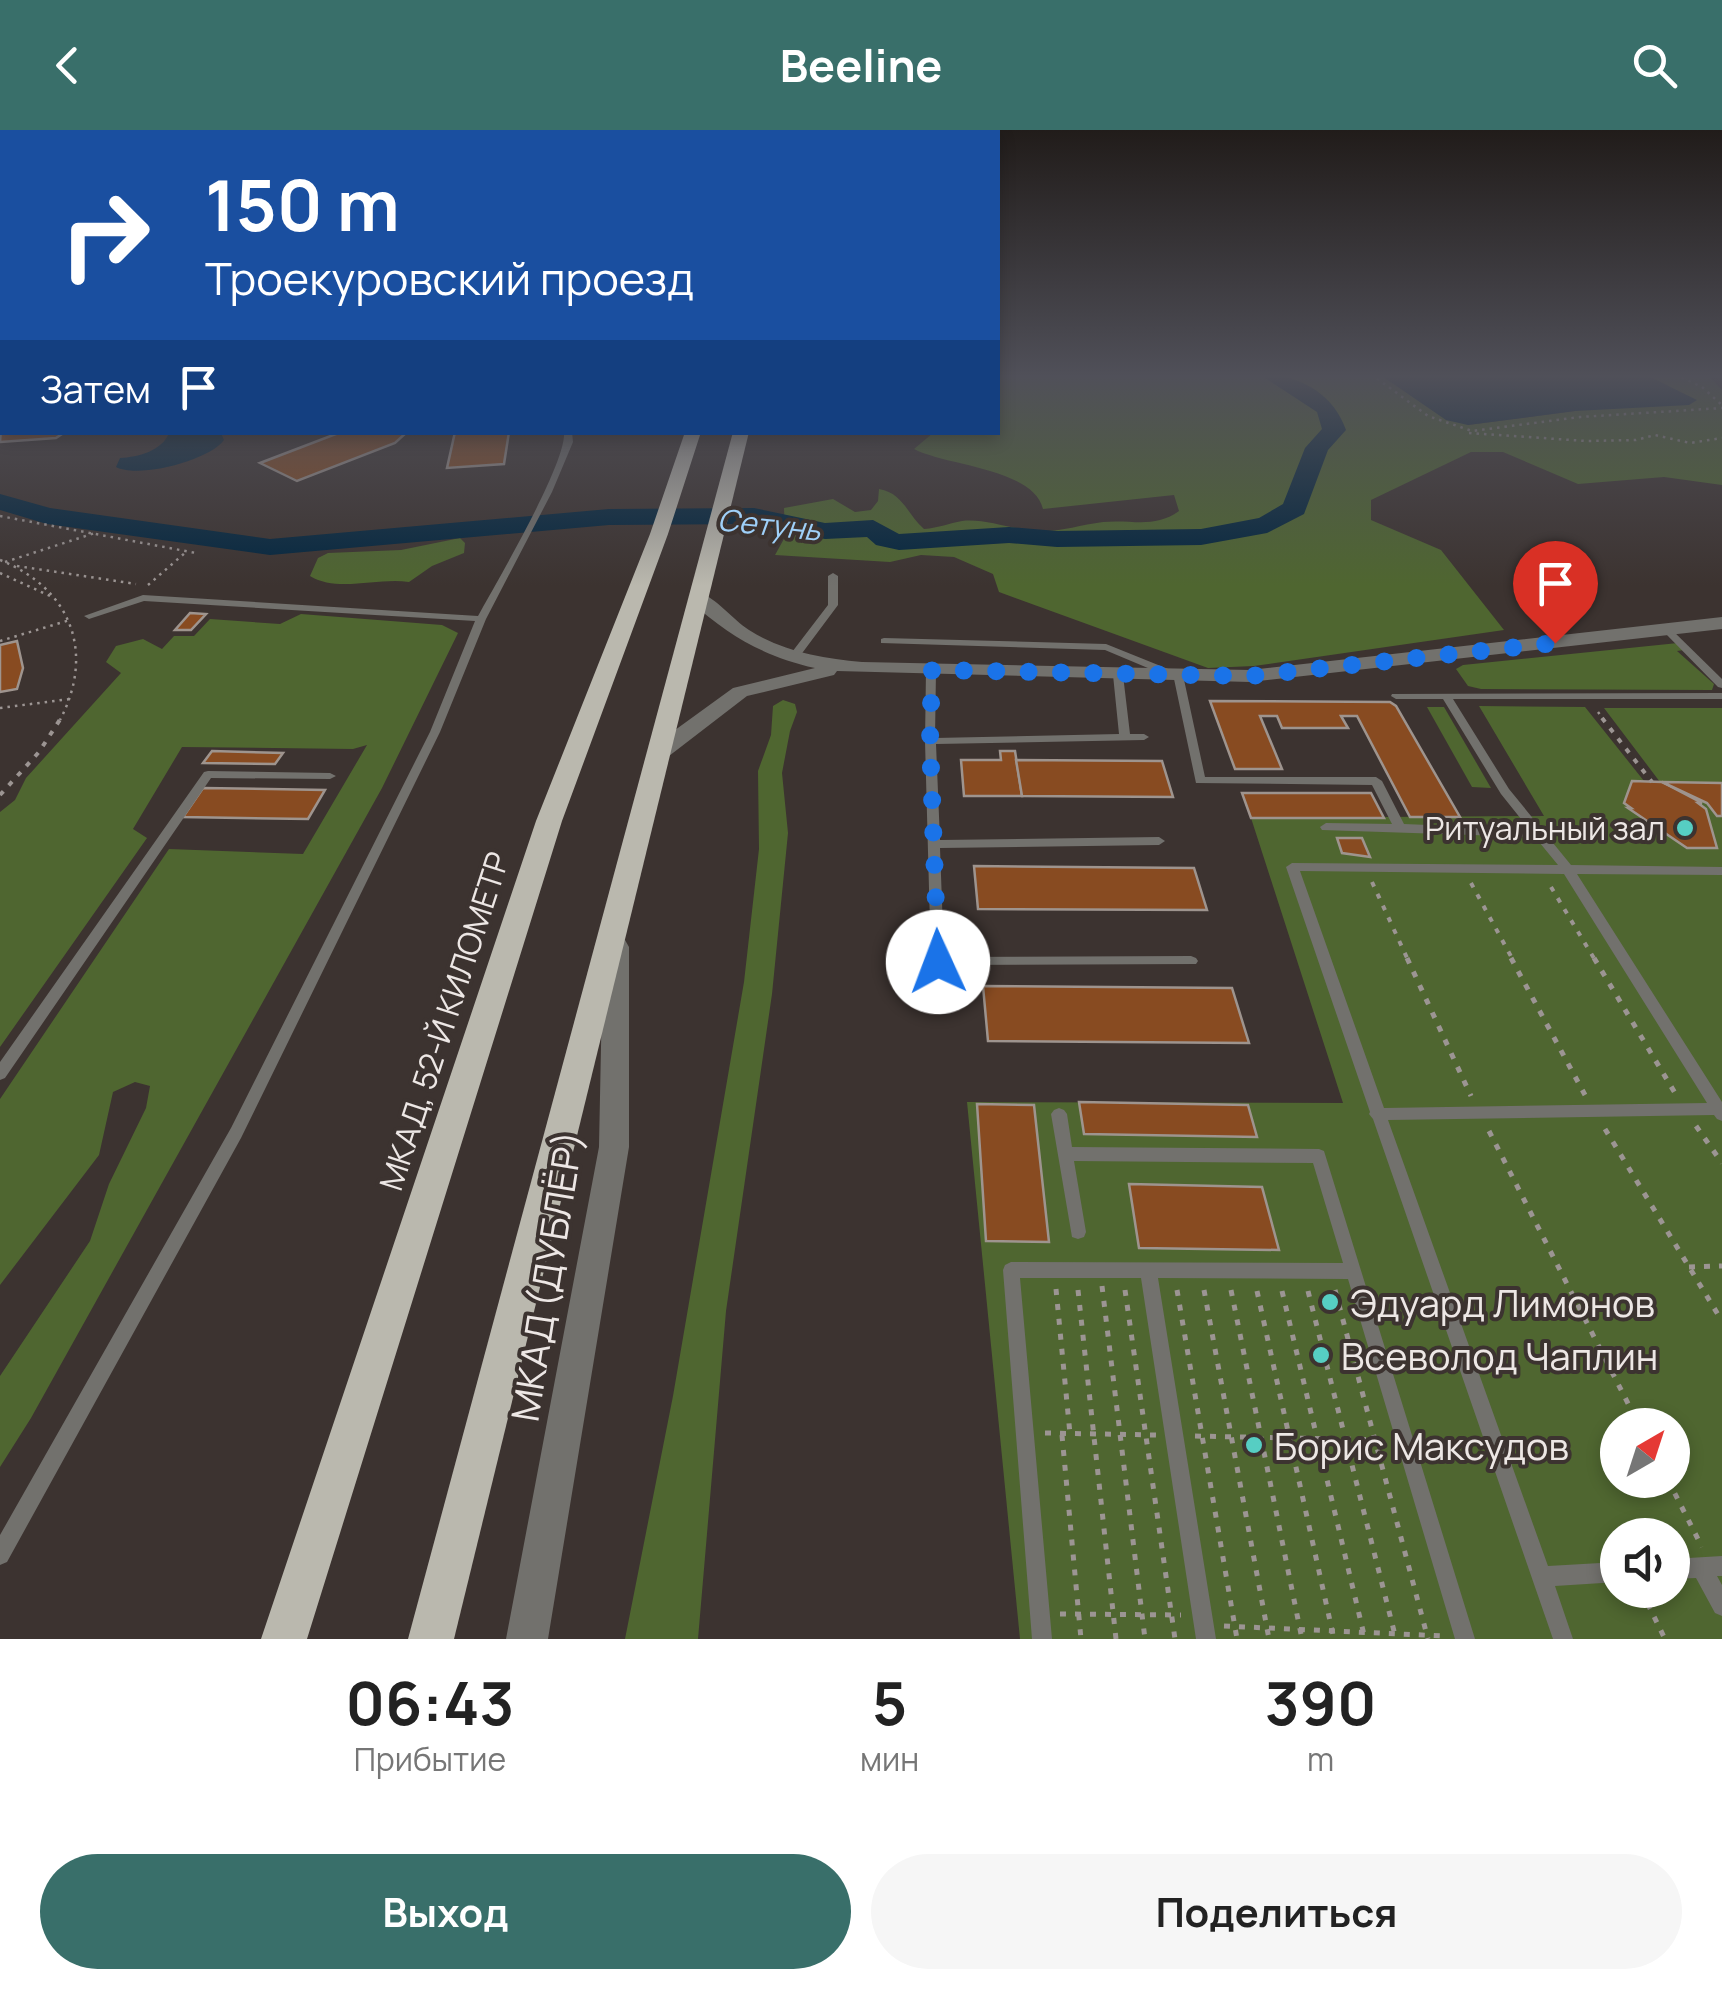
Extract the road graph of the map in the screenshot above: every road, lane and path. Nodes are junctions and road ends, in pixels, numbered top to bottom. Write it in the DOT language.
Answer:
graph roads {
  1 [pos="569,444"];
  2 [pos="689,444"];
  3 [pos="738,444"];
  4 [pos="0,516"];
  5 [pos="98,532"];
  6 [pos="196,553"];
  7 [pos="2,561"];
  8 [pos="12,565"];
  9 [pos="0,573"];
  10 [pos="833,576"];
  11 [pos="149,584"];
  12 [pos="52,597"];
  13 [pos="698,598"];
  14 [pos="89,616"];
  15 [pos="481,619"];
  16 [pos="70,620"];
  17 [pos="1722,624"];
  18 [pos="1667,630"];
  19 [pos="0,640"];
  20 [pos="884,642"];
  21 [pos="793,658"];
  22 [pos="862,668"];
  23 [pos="932,670"];
  24 [pos="1118,675"];
  25 [pos="1179,677"];
  26 [pos="1722,686"];
  27 [pos="1396,696"];
  28 [pos="1446,696"];
  29 [pos="1586,696"];
  30 [pos="1722,696"];
  31 [pos="72,699"];
  32 [pos="0,708"];
  33 [pos="1124,737"];
  34 [pos="1144,737"];
  35 [pos="930,741"];
  36 [pos="661,751"];
  37 [pos="330,776"];
  38 [pos="1652,782"];
  39 [pos="0,796"];
  40 [pos="1326,827"];
  41 [pos="1400,828"];
  42 [pos="1540,833"];
  43 [pos="1160,842"];
  44 [pos="933,844"];
  45 [pos="1365,868"];
  46 [pos="1463,869"];
  47 [pos="1542,870"];
  48 [pos="1569,870"];
  49 [pos="1722,872"];
  50 [pos="616,923"];
  51 [pos="1191,961"];
  52 [pos="0,1074"];
  53 [pos="1685,1110"];
  54 [pos="1594,1111"];
  55 [pos="1480,1112"];
  56 [pos="1720,1112"];
  57 [pos="1060,1114"];
  58 [pos="1377,1114"];
  59 [pos="1066,1154"];
  60 [pos="1722,1163"];
  61 [pos="1078,1232"];
  62 [pos="1722,1266"];
  63 [pos="1689,1267"];
  64 [pos="1054,1270"];
  65 [pos="1076,1270"];
  66 [pos="1100,1270"];
  67 [pos="1122,1270"];
  68 [pos="1148,1271"];
  69 [pos="1173,1271"];
  70 [pos="1200,1271"];
  71 [pos="1228,1271"];
  72 [pos="1253,1271"];
  73 [pos="1277,1271"];
  74 [pos="1330,1271"];
  75 [pos="1354,1271"];
  76 [pos="1303,1272"];
  77 [pos="1722,1321"];
  78 [pos="1631,1408"];
  79 [pos="1026,1433"];
  80 [pos="1066,1434"];
  81 [pos="1094,1434"];
  82 [pos="1120,1435"];
  83 [pos="1146,1435"];
  84 [pos="1174,1436"];
  85 [pos="1202,1436"];
  86 [pos="1232,1437"];
  87 [pos="1261,1438"];
  88 [pos="1290,1438"];
  89 [pos="1318,1438"];
  90 [pos="1346,1440"];
  91 [pos="1374,1440"];
  92 [pos="1405,1440"];
  93 [pos="1677,1498"];
  94 [pos="0,1555"];
  95 [pos="1712,1566"];
  96 [pos="1600,1573"];
  97 [pos="1542,1577"];
  98 [pos="1722,1606"];
  99 [pos="1650,1608"];
  100 [pos="1040,1614"];
  101 [pos="1078,1614"];
  102 [pos="1113,1615"];
  103 [pos="1172,1615"];
  104 [pos="1142,1616"];
  105 [pos="1205,1626"];
  106 [pos="1235,1626"];
  107 [pos="1267,1628"];
  108 [pos="1300,1629"];
  109 [pos="1333,1635"];
  110 [pos="1365,1636"];
  111 [pos="1395,1636"];
  112 [pos="1427,1637"];
  113 [pos="1464,1638"];
  114 [pos="284,1639"];
  115 [pos="431,1639"];
  116 [pos="527,1639"];
  117 [pos="1042,1639"];
  118 [pos="1081,1639"];
  119 [pos="1116,1639"];
  120 [pos="1145,1639"];
  121 [pos="1175,1639"];
  122 [pos="1237,1639"];
  123 [pos="1269,1639"];
  124 [pos="1302,1639"];
  125 [pos="1564,1639"];
  126 [pos="1665,1639"];
  1 -- 15 [label="lane"];
  2 -- 114 [label="highway, МКАД, 52-Й КИЛОМЕТР"];
  3 -- 13 [label="highway"];
  4 -- 5 [label="path"];
  5 -- 6 [label="path"];
  5 -- 7 [label="path"];
  7 -- 8 [label="path"];
  8 -- 11 [label="path"];
  8 -- 12 [label="path"];
  9 -- 12 [label="path"];
  10 -- 21 [label="lane"];
  12 -- 16 [label="path"];
  13 -- 21 [label="street"];
  13 -- 36 [label="highway"];
  14 -- 15 [label="lane"];
  15 -- 94 [label="lane"];
  16 -- 19 [label="path"];
  16 -- 31 [label="path"];
  17 -- 18 [label="street"];
  18 -- 25 [label="street"];
  18 -- 26 [label="lane"];
  20 -- 25 [label="lane"];
  21 -- 22 [label="street"];
  22 -- 23 [label="street"];
  22 -- 36 [label="street"];
  23 -- 24 [label="street"];
  23 -- 35 [label="lane"];
  24 -- 25 [label="street"];
  24 -- 33 [label="lane"];
  25 -- 41 [label="lane"];
  27 -- 28 [label="lane"];
  28 -- 29 [label="lane"];
  28 -- 42 [label="lane"];
  29 -- 30 [label="lane"];
  29 -- 38 [label="path"];
  31 -- 32 [label="path"];
  31 -- 39 [label="path"];
  33 -- 34 [label="lane"];
  33 -- 35 [label="lane"];
  35 -- 44 [label="lane"];
  36 -- 50 [label="highway"];
  37 -- 52 [label="lane"];
  40 -- 41 [label="lane"];
  41 -- 42 [label="lane"];
  42 -- 48 [label="lane"];
  43 -- 44 [label="lane"];
  44 -- 51 [label="lane"];
  45 -- 46 [label="lane"];
  45 -- 55 [label="path"];
  45 -- 58 [label="lane"];
  46 -- 47 [label="lane"];
  46 -- 54 [label="path"];
  47 -- 48 [label="lane"];
  47 -- 53 [label="path"];
  48 -- 49 [label="lane"];
  48 -- 56 [label="lane"];
  50 -- 115 [label="highway"];
  50 -- 116 [label="street, МКАД (ДУБЛЁР)"];
  53 -- 54 [label="lane"];
  53 -- 56 [label="lane"];
  53 -- 60 [label="path"];
  54 -- 55 [label="lane"];
  54 -- 63 [label="path"];
  55 -- 58 [label="lane"];
  55 -- 78 [label="path"];
  57 -- 59 [label="lane"];
  58 -- 97 [label="lane"];
  59 -- 61 [label="lane"];
  59 -- 75 [label="lane"];
  62 -- 63 [label="path"];
  63 -- 77 [label="path"];
  64 -- 65 [label="lane"];
  64 -- 79 [label="lane"];
  64 -- 80 [label="path"];
  65 -- 66 [label="lane"];
  65 -- 81 [label="path"];
  66 -- 67 [label="lane"];
  66 -- 82 [label="path"];
  67 -- 68 [label="lane"];
  67 -- 83 [label="path"];
  68 -- 69 [label="lane"];
  68 -- 84 [label="lane"];
  69 -- 70 [label="lane"];
  69 -- 85 [label="path"];
  70 -- 71 [label="lane"];
  70 -- 86 [label="path"];
  71 -- 72 [label="lane"];
  71 -- 87 [label="path"];
  72 -- 73 [label="lane"];
  72 -- 88 [label="path"];
  73 -- 76 [label="lane"];
  73 -- 89 [label="path"];
  74 -- 75 [label="lane"];
  74 -- 76 [label="lane"];
  74 -- 91 [label="path"];
  75 -- 92 [label="lane"];
  76 -- 90 [label="path"];
  79 -- 80 [label="path"];
  79 -- 100 [label="lane"];
  80 -- 81 [label="path"];
  80 -- 101 [label="path"];
  81 -- 82 [label="path"];
  81 -- 102 [label="path"];
  82 -- 83 [label="path"];
  82 -- 104 [label="path"];
  83 -- 84 [label="path"];
  83 -- 103 [label="path"];
  84 -- 85 [label="path"];
  84 -- 105 [label="lane"];
  85 -- 86 [label="path"];
  85 -- 106 [label="path"];
  86 -- 87 [label="path"];
  86 -- 107 [label="path"];
  87 -- 88 [label="path"];
  87 -- 108 [label="path"];
  88 -- 89 [label="path"];
  88 -- 109 [label="path"];
  89 -- 90 [label="path"];
  89 -- 110 [label="path"];
  90 -- 91 [label="path"];
  90 -- 111 [label="path"];
  91 -- 92 [label="path"];
  91 -- 112 [label="path"];
  92 -- 113 [label="lane"];
  93 -- 95 [label="path"];
  95 -- 98 [label="lane"];
  96 -- 97 [label="lane"];
  97 -- 125 [label="lane"];
  99 -- 126 [label="path"];
  100 -- 101 [label="path"];
  100 -- 117 [label="lane"];
  101 -- 102 [label="path"];
  101 -- 118 [label="path"];
  102 -- 104 [label="path"];
  102 -- 119 [label="path"];
  103 -- 104 [label="path"];
  103 -- 105 [label="path"];
  103 -- 121 [label="path"];
  104 -- 120 [label="path"];
  105 -- 106 [label="path"];
  106 -- 107 [label="path"];
  106 -- 122 [label="path"];
  107 -- 108 [label="path"];
  107 -- 123 [label="path"];
  108 -- 109 [label="path"];
  108 -- 124 [label="path"];
  109 -- 110 [label="path"];
  110 -- 111 [label="path"];
  111 -- 112 [label="path"];
  112 -- 113 [label="path"];
}
